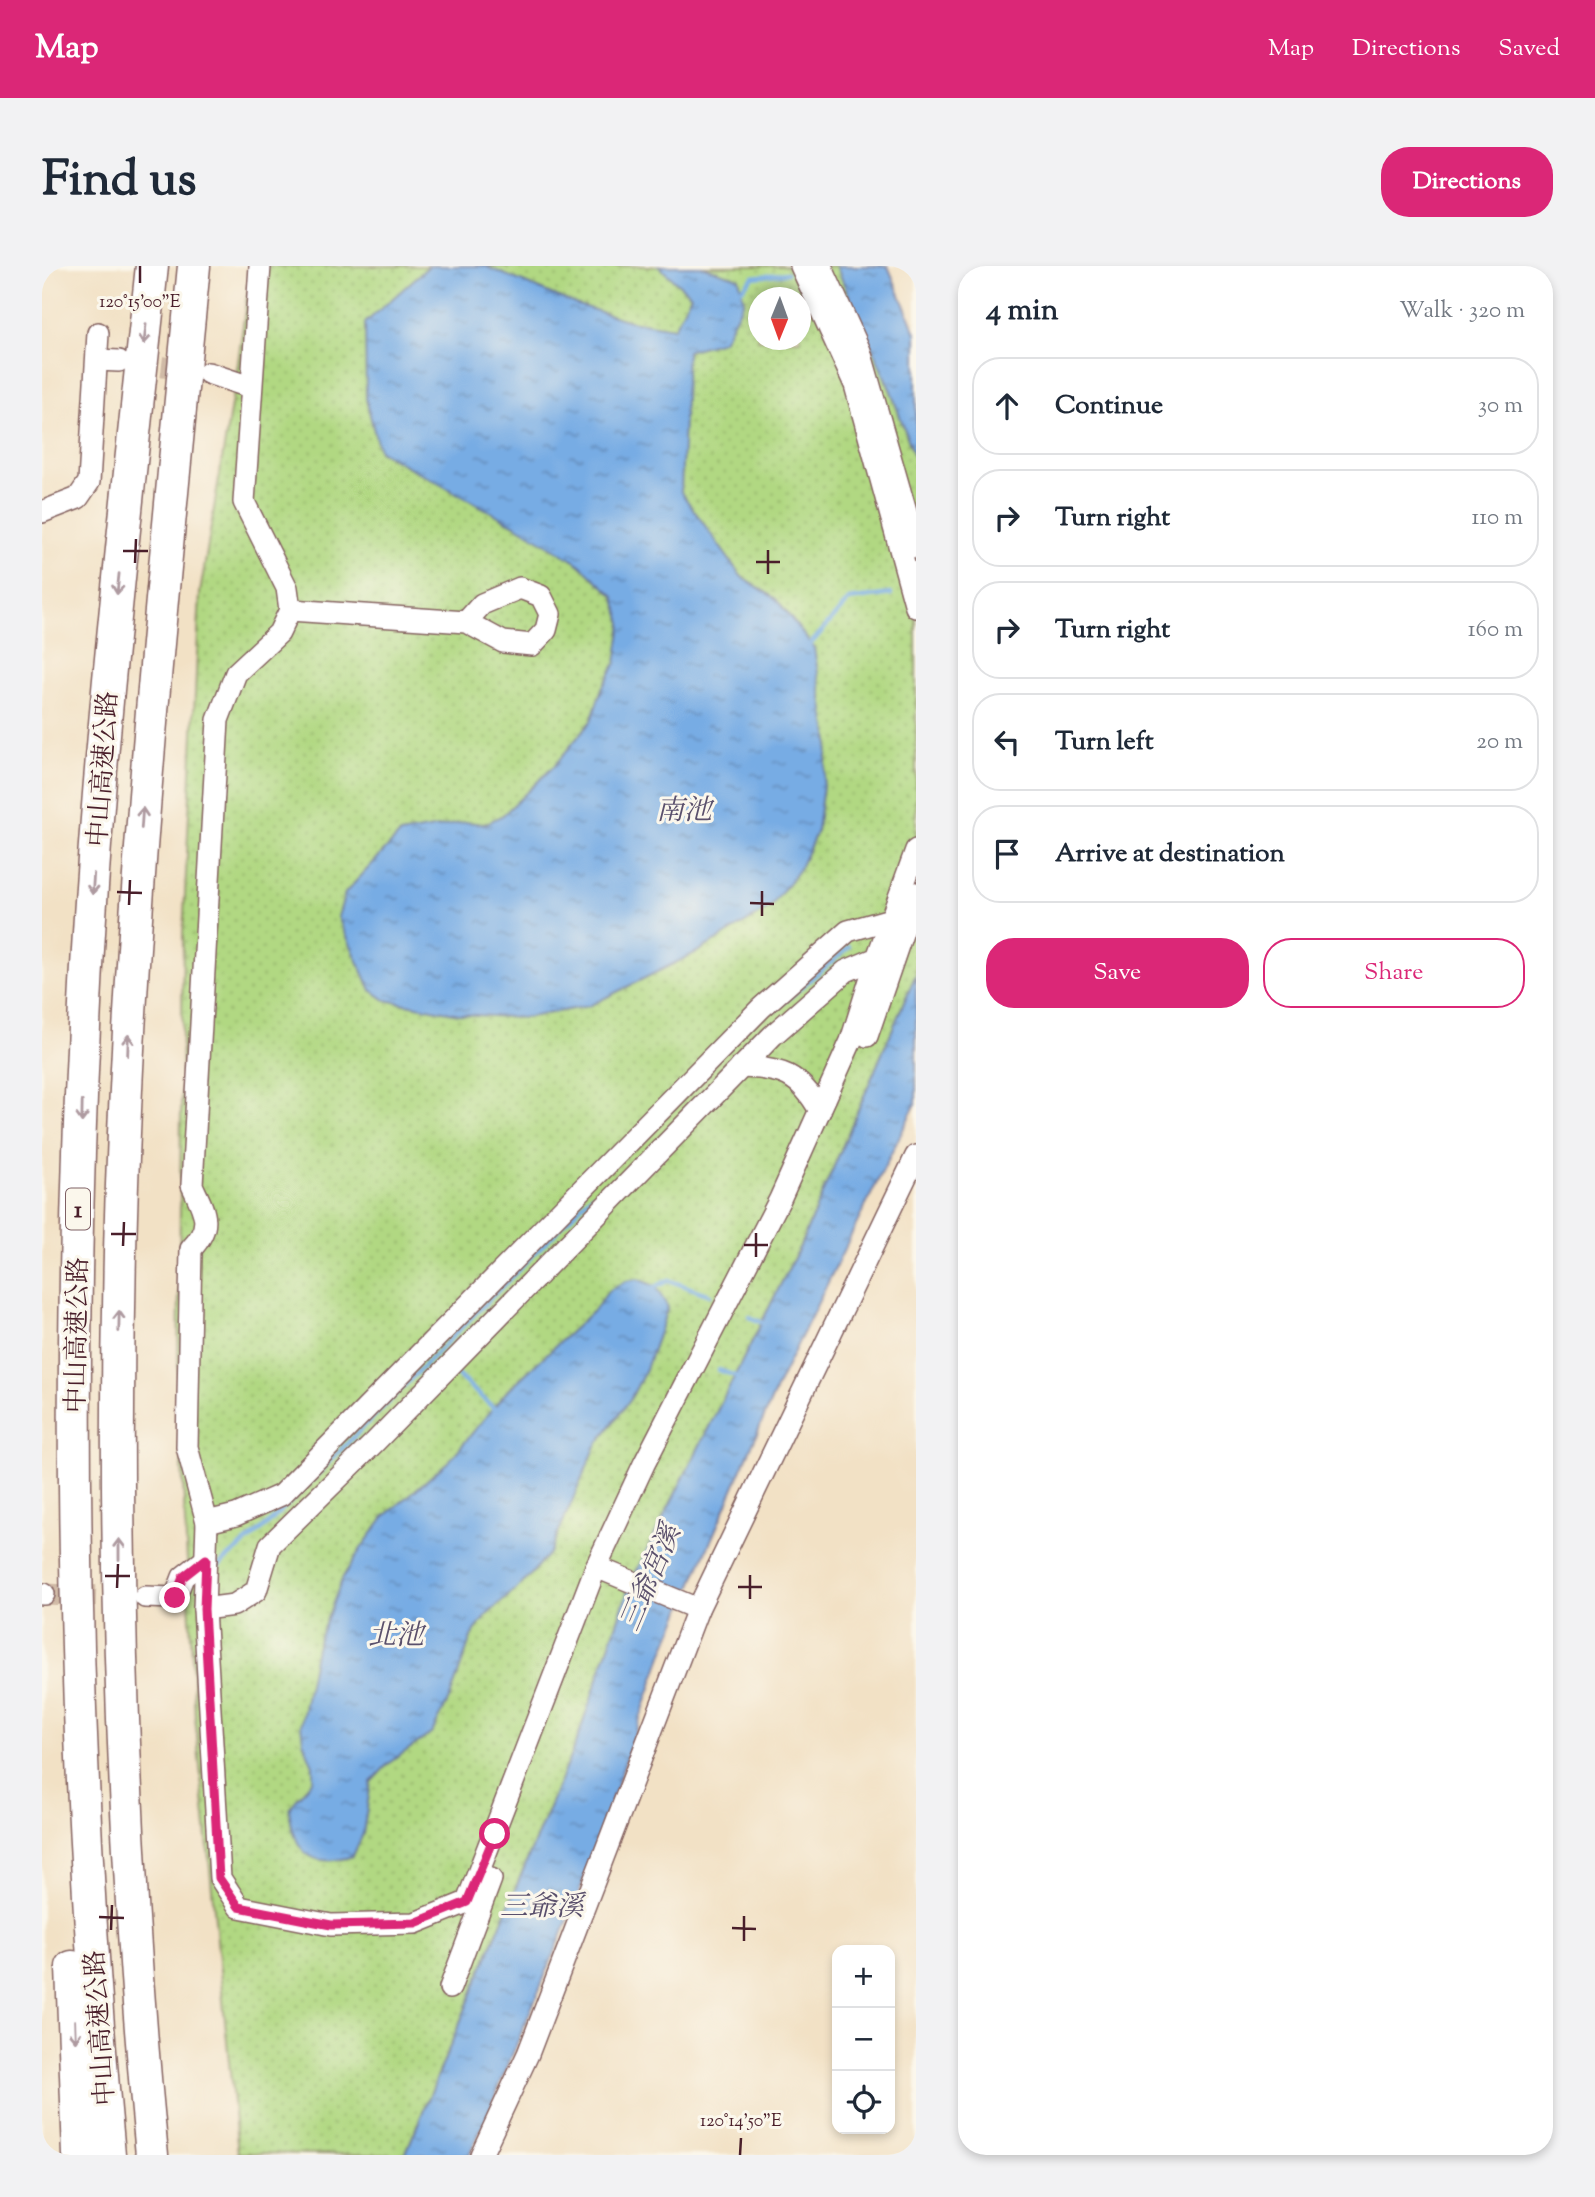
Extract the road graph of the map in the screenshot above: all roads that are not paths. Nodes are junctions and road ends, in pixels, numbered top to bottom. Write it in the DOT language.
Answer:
graph roads {
  1 [pos="152,266"];
  2 [pos="194,266"];
  3 [pos="260,266"];
  4 [pos="801,266"];
  5 [pos="821,266"];
  6 [pos="98,333"];
  7 [pos="97,360"];
  8 [pos="119,361"];
  9 [pos="208,373"];
  10 [pos="250,387"];
  11 [pos="42,512"];
  12 [pos="916,547"];
  13 [pos="916,607"];
  14 [pos="290,610"];
  15 [pos="466,622"];
  16 [pos="916,850"];
  17 [pos="916,894"];
  18 [pos="894,918"];
  19 [pos="877,958"];
  20 [pos="741,1067"];
  21 [pos="820,1111"];
  22 [pos="916,1157"];
  23 [pos="74,1400"];
  24 [pos="207,1522"];
  25 [pos="206,1559"];
  26 [pos="606,1570"];
  27 [pos="145,1597"];
  28 [pos="693,1606"];
  29 [pos="204,1609"];
  30 [pos="120,1635"];
  31 [pos="450,1988"];
  32 [pos="79,2155"];
  33 [pos="109,2155"];
  34 [pos="152,2155"];
  35 [pos="171,2155"];
  36 [pos="481,2155"];
  1 -- 23 [label="highway, 中山高速公路 / 1, one-way"];
  30 -- 2 [label="highway, 中山高速公路 / 1, one-way"];
  3 -- 10 [label="street"];
  4 -- 13 [label="street"];
  5 -- 12 [label="street"];
  6 -- 7 [label="street"];
  7 -- 8 [label="street"];
  7 -- 11 [label="street"];
  9 -- 10 [label="street"];
  10 -- 14 [label="street"];
  14 -- 15 [label="street"];
  14 -- 24 [label="street"];
  16 -- 18 [label="street"];
  17 -- 26 [label="street"];
  18 -- 19 [label="street"];
  18 -- 24 [label="street"];
  19 -- 20 [label="street"];
  19 -- 21 [label="street"];
  20 -- 21 [label="street"];
  20 -- 29 [label="street"];
  21 -- 26 [label="street"];
  22 -- 28 [label="street"];
  23 -- 32 [label="highway, one-way"];
  23 -- 33 [label="highway, 中山高速公路 / 1"];
  24 -- 25 [label="street"];
  25 -- 27 [label="street"];
  25 -- 29 [label="street"];
  26 -- 28 [label="street"];
  26 -- 29 [label="street"];
  26 -- 31 [label="street"];
  28 -- 36 [label="street"];
  30 -- 34 [label="highway, 中山高速公路 / 1"];
  30 -- 35 [label="highway"];
}
